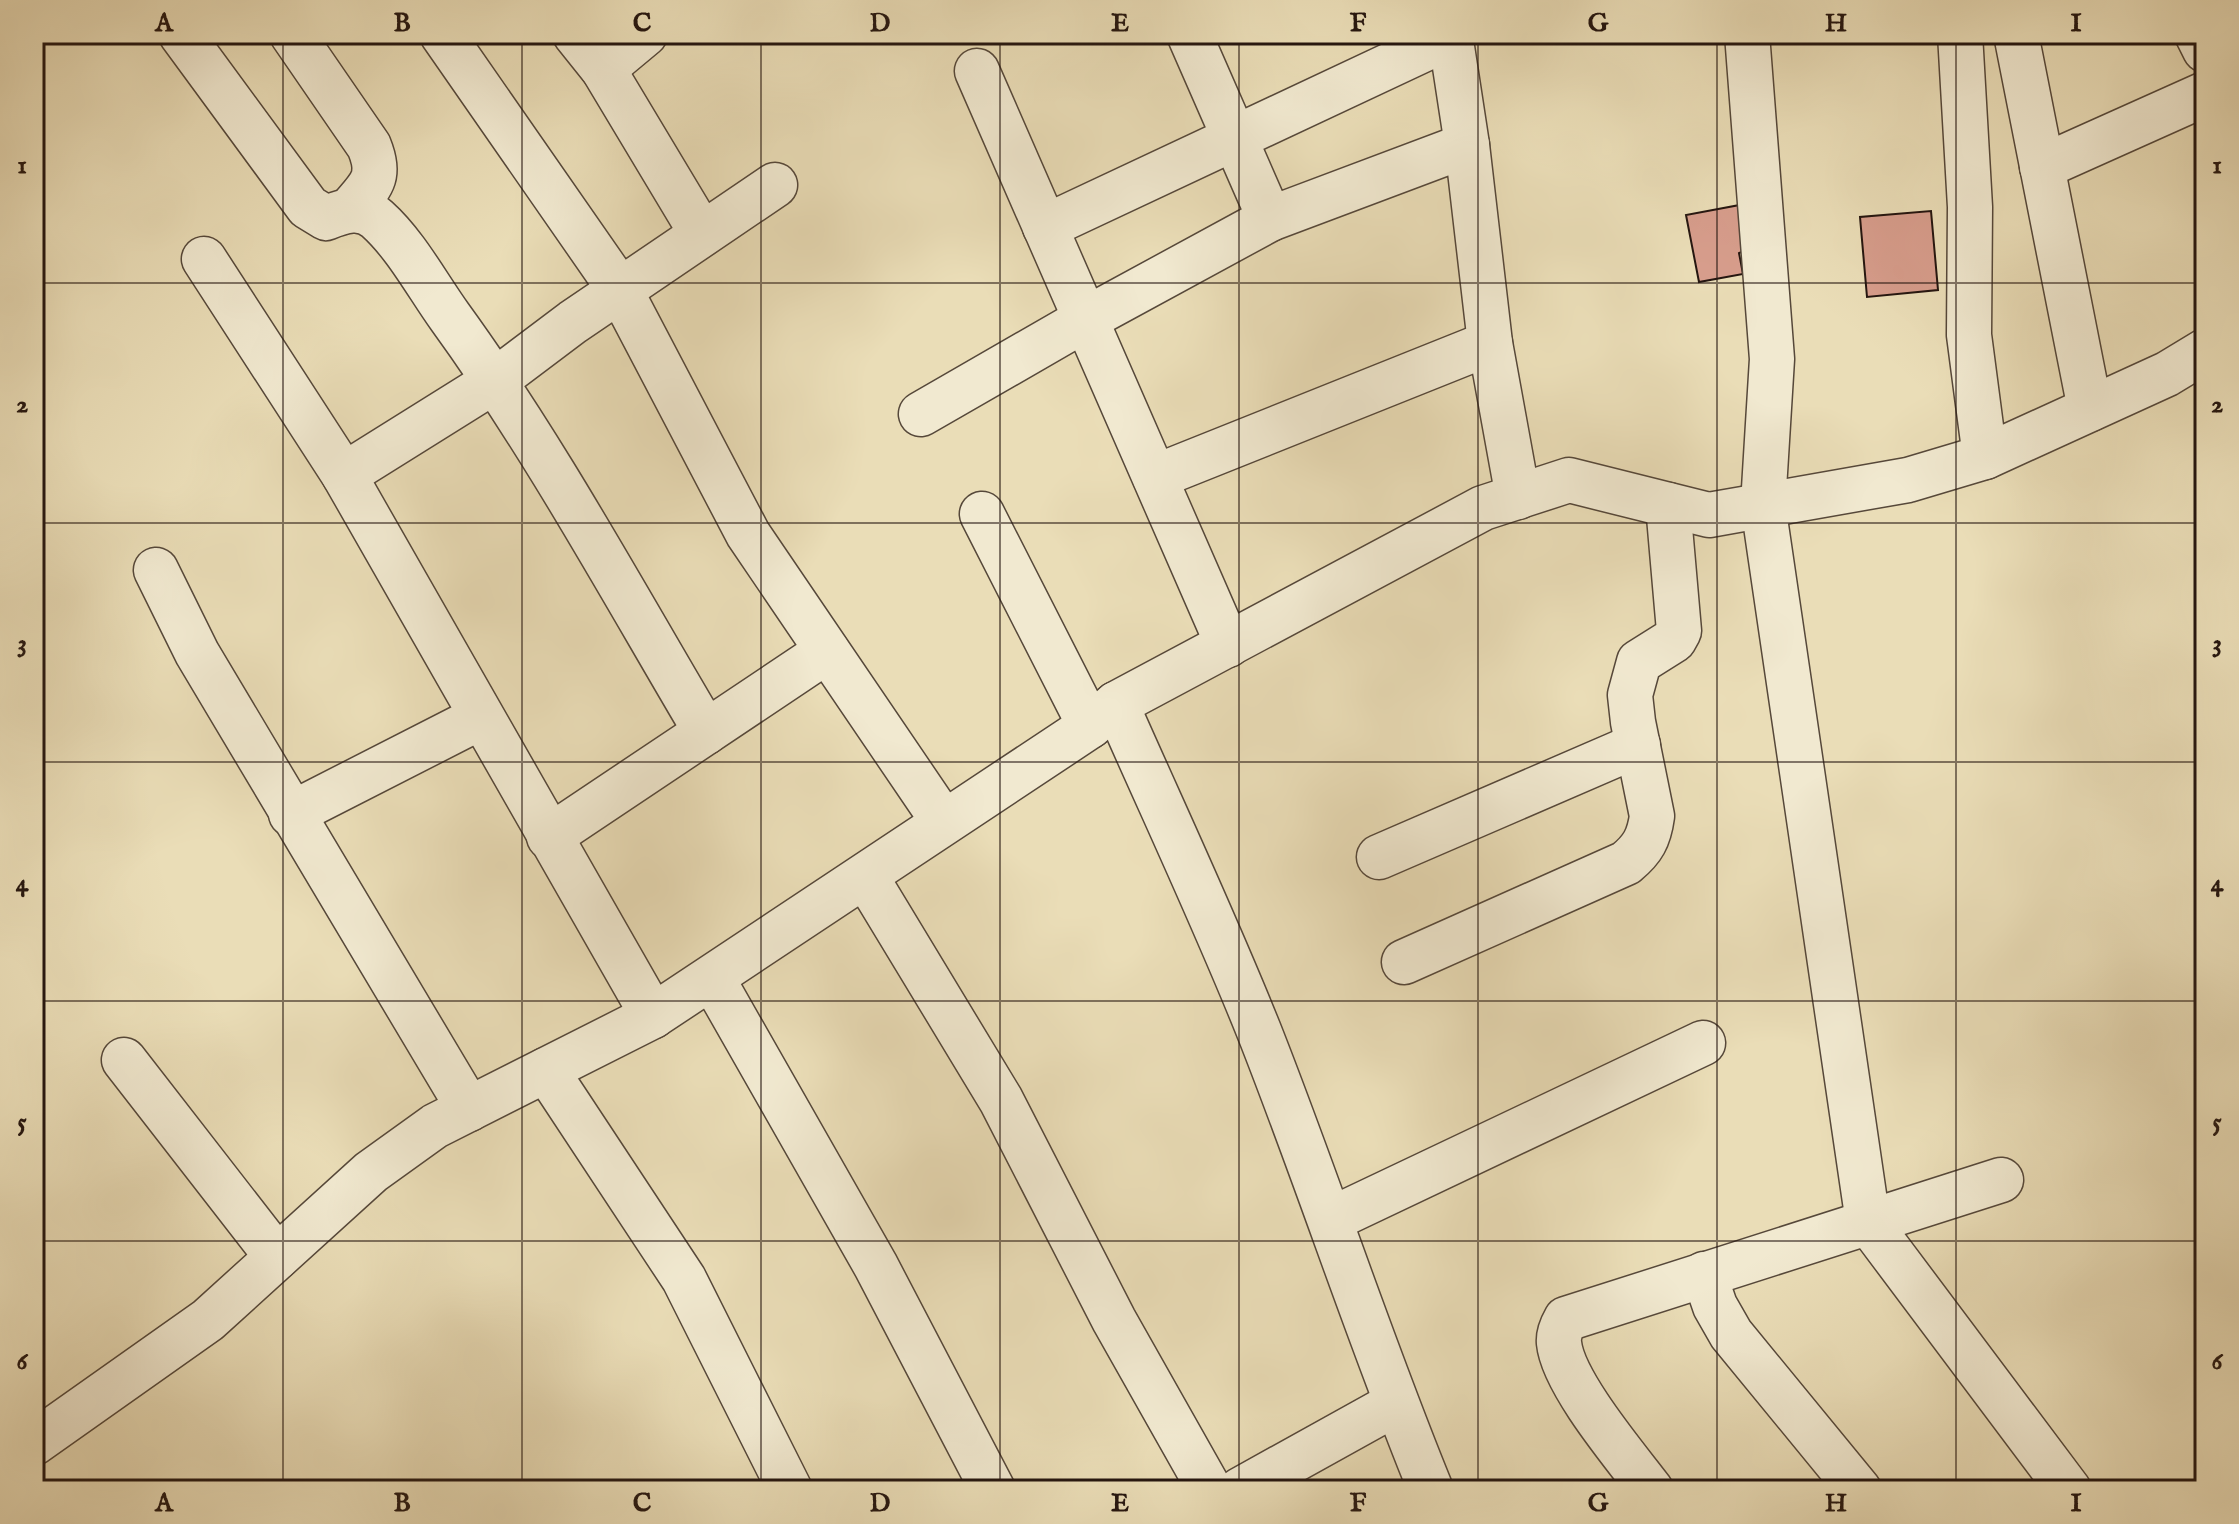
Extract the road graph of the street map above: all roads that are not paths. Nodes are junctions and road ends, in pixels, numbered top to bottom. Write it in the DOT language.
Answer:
graph roads {
  1 [pos="181,34"];
  2 [pos="292,34"];
  3 [pos="442,34"];
  4 [pos="575,34"];
  5 [pos="645,34"];
  6 [pos="1189,34"];
  7 [pos="1747,34"];
  8 [pos="1960,34"];
  9 [pos="2016,34"];
  10 [pos="2197,34"];
  11 [pos="1450,36"];
  12 [pos="2205,50"];
  13 [pos="603,69"];
  14 [pos="977,71"];
  15 [pos="2205,94"];
  16 [pos="1234,137"];
  17 [pos="1467,145"];
  18 [pos="2042,167"];
  19 [pos="775,185"];
  20 [pos="350,210"];
  21 [pos="1270,219"];
  22 [pos="1045,227"];
  23 [pos="702,234"];
  24 [pos="204,259"];
  25 [pos="620,290"];
  26 [pos="1086,319"];
  27 [pos="1490,343"];
  28 [pos="2205,351"];
  29 [pos="496,380"];
  30 [pos="2090,409"];
  31 [pos="921,414"];
  32 [pos="1985,457"];
  33 [pos="344,475"];
  34 [pos="1155,477"];
  35 [pos="1518,497"];
  36 [pos="1668,505"];
  37 [pos="1763,505"];
  38 [pos="982,514"];
  39 [pos="156,570"];
  40 [pos="1228,645"];
  41 [pos="827,651"];
  42 [pos="1103,715"];
  43 [pos="481,717"];
  44 [pos="706,732"];
  45 [pos="1638,745"];
  46 [pos="291,814"];
  47 [pos="943,821"];
  48 [pos="549,837"];
  49 [pos="1379,857"];
  50 [pos="866,877"];
  51 [pos="1404,962"];
  52 [pos="712,978"];
  53 [pos="653,1016"];
  54 [pos="1703,1043"];
  55 [pos="124,1060"];
  56 [pos="546,1070"];
  57 [pos="469,1109"];
  58 [pos="2001,1180"];
  59 [pos="1332,1219"];
  60 [pos="1868,1222"];
  61 [pos="277,1257"];
  62 [pos="1704,1274"];
  63 [pos="1395,1404"];
  64 [pos="34,1443"];
  65 [pos="790,1490"];
  66 [pos="993,1490"];
  67 [pos="1210,1490"];
  68 [pos="1240,1490"];
  69 [pos="1431,1490"];
  70 [pos="1651,1490"];
  71 [pos="1859,1490"];
  72 [pos="2069,1490"];
  1 -- 20 [label="street"];
  2 -- 20 [label="street"];
  3 -- 25 [label="street"];
  4 -- 13 [label="street"];
  5 -- 13 [label="street"];
  6 -- 16 [label="street"];
  7 -- 37 [label="street"];
  8 -- 32 [label="street"];
  9 -- 18 [label="street"];
  10 -- 12 [label="street"];
  11 -- 16 [label="street"];
  11 -- 17 [label="street"];
  13 -- 23 [label="street"];
  14 -- 22 [label="street"];
  15 -- 18 [label="street"];
  16 -- 21 [label="street"];
  16 -- 22 [label="street"];
  17 -- 21 [label="street"];
  17 -- 27 [label="street"];
  18 -- 30 [label="street"];
  19 -- 23 [label="street"];
  20 -- 29 [label="street"];
  21 -- 26 [label="street"];
  22 -- 26 [label="street"];
  23 -- 25 [label="street"];
  24 -- 33 [label="street"];
  25 -- 29 [label="street"];
  25 -- 41 [label="street"];
  26 -- 31 [label="street"];
  26 -- 34 [label="street"];
  27 -- 34 [label="street"];
  27 -- 35 [label="street"];
  28 -- 30 [label="street"];
  29 -- 33 [label="street"];
  29 -- 44 [label="street"];
  30 -- 32 [label="street"];
  32 -- 37 [label="street"];
  33 -- 43 [label="street"];
  34 -- 40 [label="street"];
  35 -- 36 [label="street"];
  35 -- 40 [label="street"];
  36 -- 37 [label="street"];
  36 -- 45 [label="street"];
  37 -- 60 [label="street"];
  38 -- 42 [label="street"];
  39 -- 46 [label="street"];
  40 -- 42 [label="street"];
  41 -- 44 [label="street"];
  41 -- 47 [label="street"];
  42 -- 47 [label="street"];
  42 -- 59 [label="street"];
  43 -- 46 [label="street"];
  43 -- 48 [label="street"];
  44 -- 48 [label="street"];
  45 -- 49 [label="street"];
  45 -- 51 [label="street"];
  46 -- 57 [label="street"];
  47 -- 50 [label="street"];
  48 -- 53 [label="street"];
  50 -- 52 [label="street"];
  50 -- 67 [label="street"];
  52 -- 53 [label="street"];
  52 -- 66 [label="street"];
  53 -- 56 [label="street"];
  54 -- 59 [label="street"];
  55 -- 61 [label="street"];
  56 -- 57 [label="street"];
  56 -- 65 [label="street"];
  57 -- 61 [label="street"];
  58 -- 60 [label="street"];
  59 -- 63 [label="street"];
  60 -- 62 [label="street"];
  60 -- 72 [label="street"];
  61 -- 64 [label="street"];
  62 -- 70 [label="street"];
  62 -- 71 [label="street"];
  63 -- 68 [label="street"];
  63 -- 69 [label="street"];
}
